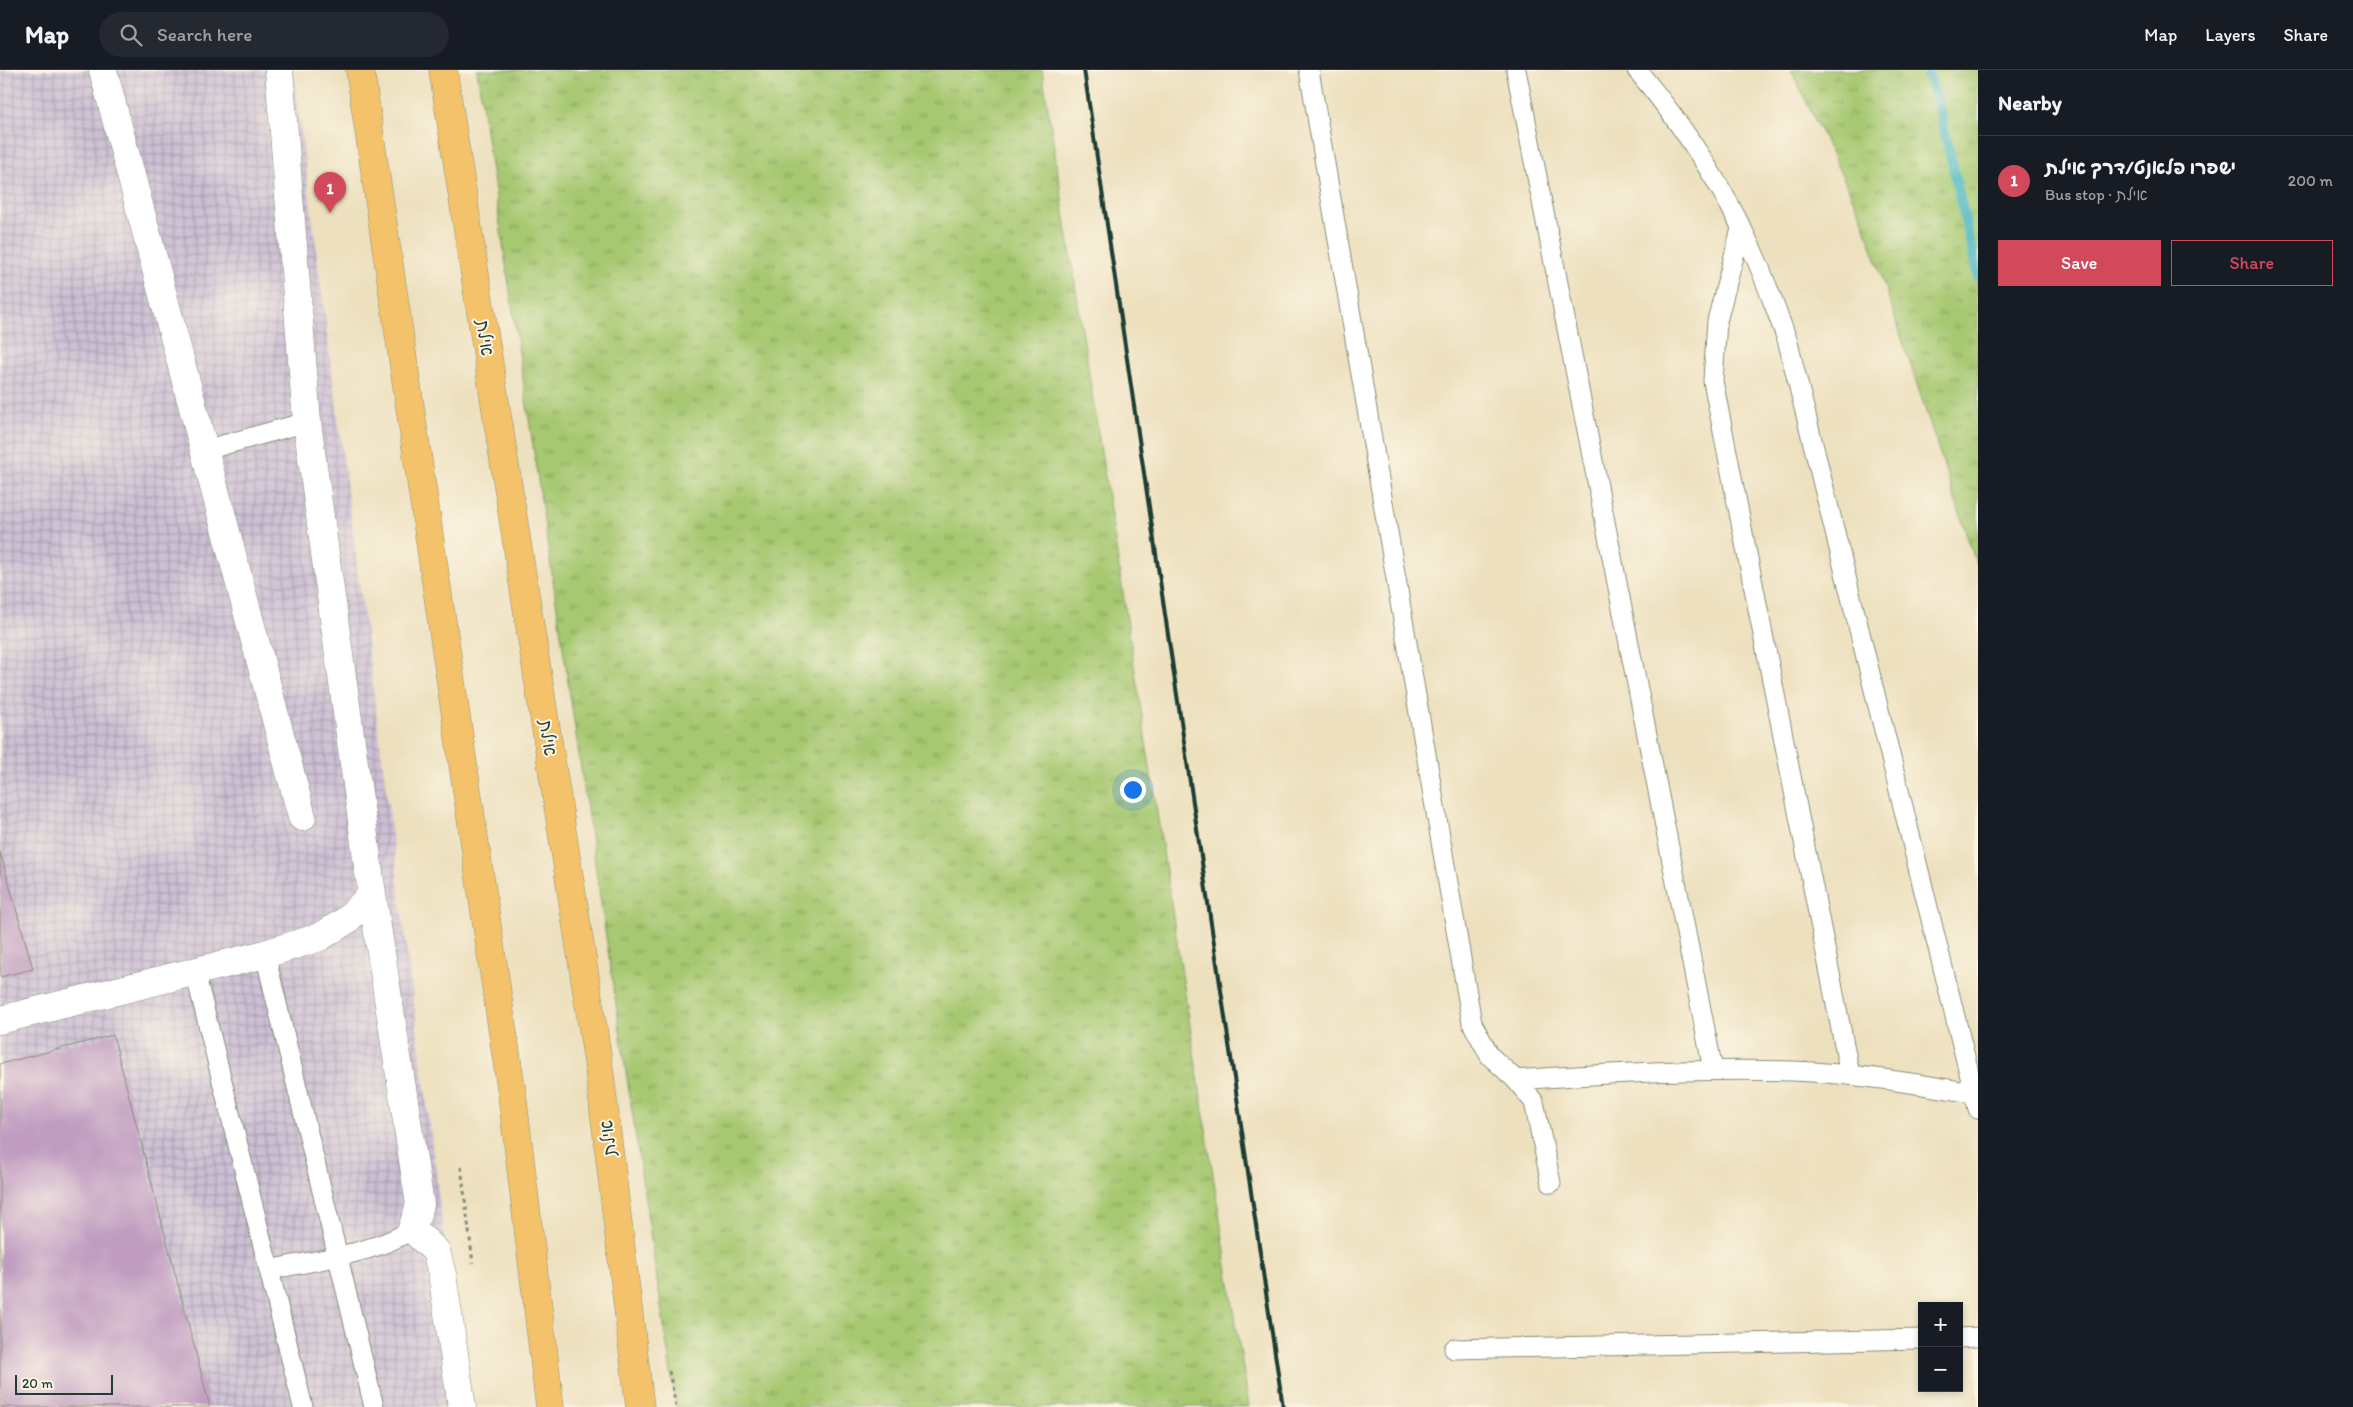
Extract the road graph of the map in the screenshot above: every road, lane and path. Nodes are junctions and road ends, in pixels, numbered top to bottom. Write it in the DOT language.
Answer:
graph roads {
  1 [pos="103,70"];
  2 [pos="280,70"];
  3 [pos="360,70"];
  4 [pos="443,70"];
  5 [pos="1309,70"];
  6 [pos="1516,70"];
  7 [pos="1637,70"];
  8 [pos="1741,229"];
  9 [pos="307,422"];
  10 [pos="205,450"];
  11 [pos="302,817"];
  12 [pos="372,894"];
  13 [pos="265,954"];
  14 [pos="195,972"];
  15 [pos="0,1020"];
  16 [pos="1713,1070"];
  17 [pos="1850,1075"];
  18 [pos="1516,1080"];
  19 [pos="1975,1101"];
  20 [pos="1551,1183"];
  21 [pos="412,1229"];
  22 [pos="338,1255"];
  23 [pos="269,1270"];
  24 [pos="1963,1338"];
  25 [pos="1978,1338"];
  26 [pos="1918,1339"];
  27 [pos="1454,1349"];
  28 [pos="303,1407"];
  29 [pos="374,1407"];
  30 [pos="462,1407"];
  31 [pos="550,1407"];
  32 [pos="640,1407"];
  1 -- 10 [label="street"];
  2 -- 9 [label="street"];
  3 -- 31 [label="main road"];
  4 -- 32 [label="main road, אילת"];
  5 -- 18 [label="lane"];
  6 -- 16 [label="lane"];
  7 -- 8 [label="lane"];
  8 -- 17 [label="lane"];
  8 -- 19 [label="lane"];
  9 -- 10 [label="lane"];
  9 -- 12 [label="street"];
  10 -- 11 [label="street"];
  12 -- 13 [label="street"];
  12 -- 21 [label="street"];
  13 -- 14 [label="street"];
  13 -- 22 [label="lane"];
  14 -- 15 [label="street"];
  14 -- 23 [label="lane"];
  16 -- 17 [label="lane"];
  16 -- 18 [label="lane"];
  17 -- 19 [label="lane"];
  18 -- 20 [label="lane"];
  21 -- 22 [label="lane"];
  21 -- 30 [label="street"];
  22 -- 23 [label="lane"];
  22 -- 29 [label="lane"];
  23 -- 28 [label="lane"];
  24 -- 25 [label="lane"];
  26 -- 27 [label="lane"];
}
